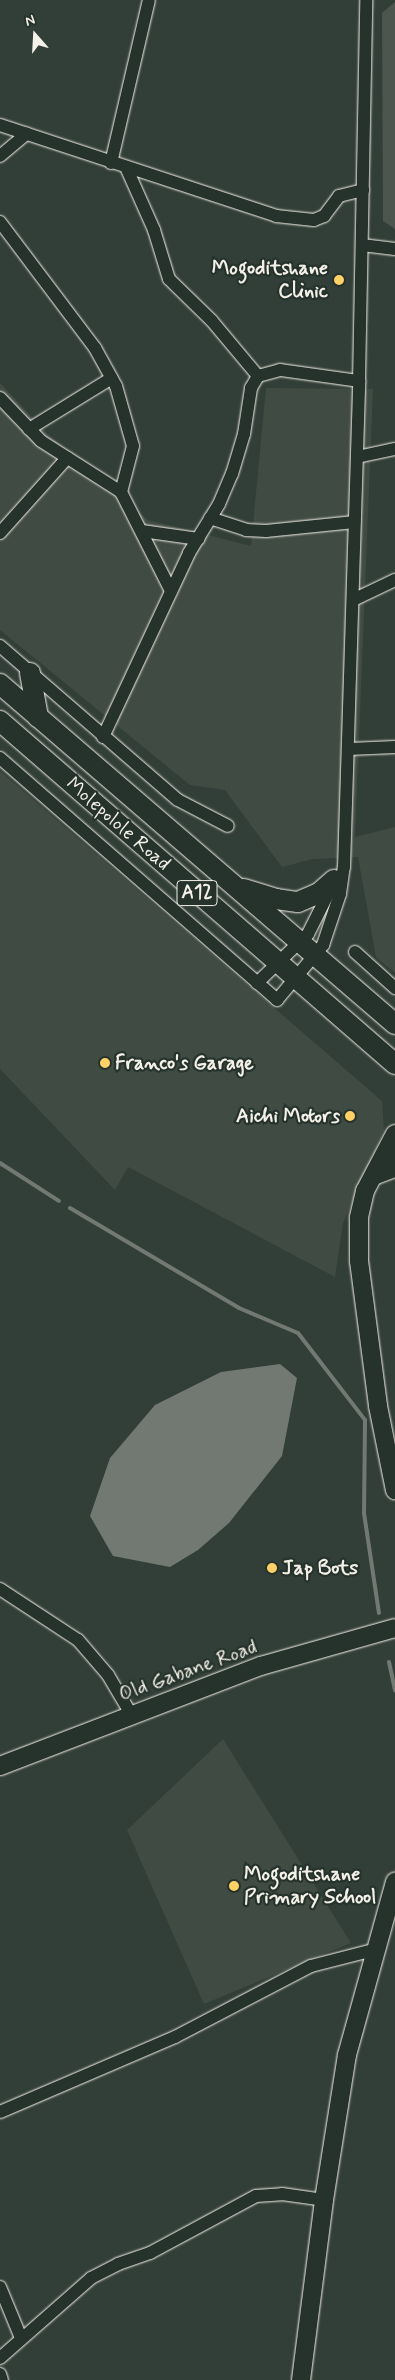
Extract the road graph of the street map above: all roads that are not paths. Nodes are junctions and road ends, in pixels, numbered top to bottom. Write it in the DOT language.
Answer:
graph roads {
  1 [pos="149,0"];
  2 [pos="366,0"];
  3 [pos="0,124"];
  4 [pos="27,133"];
  5 [pos="0,156"];
  6 [pos="111,163"];
  7 [pos="126,167"];
  8 [pos="363,190"];
  9 [pos="0,222"];
  10 [pos="362,245"];
  11 [pos="395,249"];
  12 [pos="258,376"];
  13 [pos="112,378"];
  14 [pos="359,381"];
  15 [pos="0,398"];
  16 [pos="29,429"];
  17 [pos="395,449"];
  18 [pos="357,457"];
  19 [pos="67,458"];
  20 [pos="121,492"];
  21 [pos="210,518"];
  22 [pos="355,522"];
  23 [pos="142,531"];
  24 [pos="0,533"];
  25 [pos="198,539"];
  26 [pos="395,580"];
  27 [pos="171,591"];
  28 [pos="353,600"];
  29 [pos="0,646"];
  30 [pos="30,673"];
  31 [pos="0,684"];
  32 [pos="38,717"];
  33 [pos="0,721"];
  34 [pos="103,737"];
  35 [pos="395,747"];
  36 [pos="349,749"];
  37 [pos="0,758"];
  38 [pos="228,826"];
  39 [pos="344,856"];
  40 [pos="334,880"];
  41 [pos="237,887"];
  42 [pos="299,943"];
  43 [pos="355,952"];
  44 [pos="316,957"];
  45 [pos="278,963"];
  46 [pos="296,979"];
  47 [pos="257,983"];
  48 [pos="395,988"];
  49 [pos="395,1024"];
  50 [pos="395,1064"];
  51 [pos="395,1134"];
  52 [pos="385,1166"];
  53 [pos="395,1490"];
  54 [pos="0,1589"];
  55 [pos="395,1628"];
  56 [pos="131,1714"];
  57 [pos="0,1766"];
  58 [pos="395,1882"];
  59 [pos="376,1950"];
  60 [pos="0,2112"];
  61 [pos="324,2200"];
  62 [pos="0,2287"];
  63 [pos="21,2338"];
  64 [pos="0,2358"];
  65 [pos="0,2374"];
  66 [pos="2,2380"];
  67 [pos="301,2380"];
  1 -- 6 [label="street"];
  2 -- 8 [label="street"];
  3 -- 4 [label="street"];
  4 -- 5 [label="street"];
  4 -- 6 [label="street"];
  6 -- 7 [label="street"];
  7 -- 8 [label="street"];
  7 -- 12 [label="street"];
  8 -- 10 [label="street"];
  9 -- 13 [label="street"];
  10 -- 11 [label="street"];
  10 -- 14 [label="street"];
  12 -- 14 [label="street"];
  12 -- 21 [label="street"];
  13 -- 16 [label="street"];
  13 -- 20 [label="street"];
  14 -- 18 [label="street"];
  15 -- 16 [label="street"];
  16 -- 19 [label="street"];
  17 -- 18 [label="street"];
  18 -- 22 [label="street"];
  19 -- 20 [label="street"];
  19 -- 24 [label="street"];
  20 -- 23 [label="street"];
  21 -- 22 [label="street"];
  21 -- 25 [label="street"];
  22 -- 28 [label="street"];
  23 -- 25 [label="street"];
  23 -- 27 [label="street"];
  25 -- 27 [label="street"];
  26 -- 28 [label="street"];
  27 -- 34 [label="street"];
  28 -- 36 [label="street"];
  29 -- 30 [label="street"];
  30 -- 32 [label="main road"];
  30 -- 34 [label="street"];
  31 -- 32 [label="main road, Molepolole Road / A12"];
  32 -- 41 [label="main road, Molepolole Road / A12"];
  33 -- 45 [label="main road, Molepolole Road / A12"];
  34 -- 38 [label="street"];
  35 -- 36 [label="street"];
  36 -- 39 [label="street"];
  37 -- 47 [label="street"];
  39 -- 40 [label="street"];
  39 -- 44 [label="street"];
  40 -- 41 [label="main road"];
  40 -- 42 [label="street"];
  41 -- 42 [label="main road, Molepolole Road / A12"];
  42 -- 44 [label="main road, Molepolole Road / A12"];
  42 -- 45 [label="street"];
  43 -- 48 [label="street"];
  44 -- 46 [label="street"];
  44 -- 49 [label="main road, Molepolole Road / A12"];
  45 -- 46 [label="main road, Molepolole Road / A12"];
  45 -- 47 [label="street"];
  46 -- 47 [label="street"];
  46 -- 50 [label="main road, Molepolole Road / A12"];
  51 -- 52 [label="street"];
  52 -- 53 [label="street"];
  54 -- 56 [label="street"];
  55 -- 56 [label="street, Old Gabane Road"];
  56 -- 57 [label="street, Old Gabane Road"];
  58 -- 59 [label="street"];
  59 -- 60 [label="street"];
  59 -- 61 [label="street"];
  61 -- 63 [label="street"];
  61 -- 67 [label="street"];
  62 -- 63 [label="street"];
  63 -- 64 [label="street"];
  65 -- 66 [label="street"];
}
